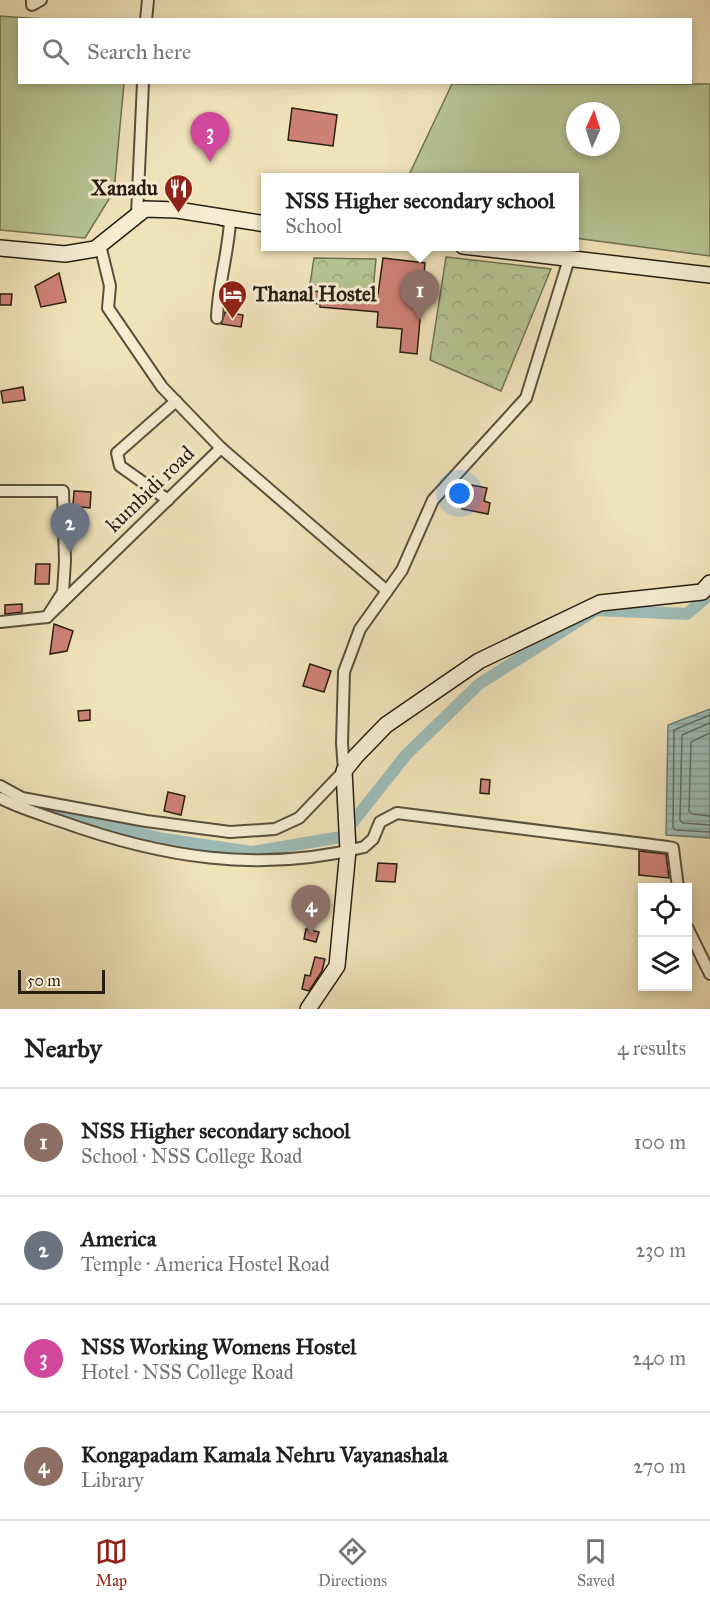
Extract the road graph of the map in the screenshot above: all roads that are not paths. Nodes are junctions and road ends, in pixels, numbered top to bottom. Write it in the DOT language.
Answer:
graph roads {
  1 [pos="32,0"];
  2 [pos="41,0"];
  3 [pos="148,0"];
  4 [pos="146,18"];
  5 [pos="143,84"];
  6 [pos="137,215"];
  7 [pos="214,217"];
  8 [pos="261,223"];
  9 [pos="100,245"];
  10 [pos="0,248"];
  11 [pos="504,251"];
  12 [pos="569,259"];
  13 [pos="710,275"];
  14 [pos="217,318"];
  15 [pos="176,401"];
  16 [pos="221,448"];
  17 [pos="0,491"];
  18 [pos="168,500"];
  19 [pos="710,583"];
  20 [pos="387,591"];
  21 [pos="47,617"];
  22 [pos="0,622"];
  23 [pos="344,771"];
  24 [pos="0,786"];
  25 [pos="0,798"];
  26 [pos="348,850"];
  27 [pos="677,883"];
  28 [pos="691,937"];
  29 [pos="710,974"];
  30 [pos="309,1009"];
  1 -- 2 [label="street"];
  3 -- 4 [label="street"];
  5 -- 6 [label="street"];
  6 -- 7 [label="street"];
  6 -- 9 [label="street"];
  7 -- 8 [label="street"];
  7 -- 14 [label="street"];
  9 -- 10 [label="street"];
  9 -- 15 [label="street"];
  11 -- 12 [label="street"];
  12 -- 13 [label="street"];
  12 -- 20 [label="street"];
  15 -- 16 [label="street"];
  15 -- 18 [label="street"];
  16 -- 18 [label="street, kumbidi road"];
  16 -- 20 [label="street"];
  17 -- 21 [label="street"];
  18 -- 21 [label="street, kumbidi road"];
  19 -- 23 [label="street"];
  20 -- 23 [label="street"];
  21 -- 22 [label="street"];
  23 -- 24 [label="street"];
  23 -- 26 [label="street"];
  25 -- 26 [label="street"];
  26 -- 27 [label="street"];
  26 -- 30 [label="street"];
  28 -- 29 [label="street"];
}
